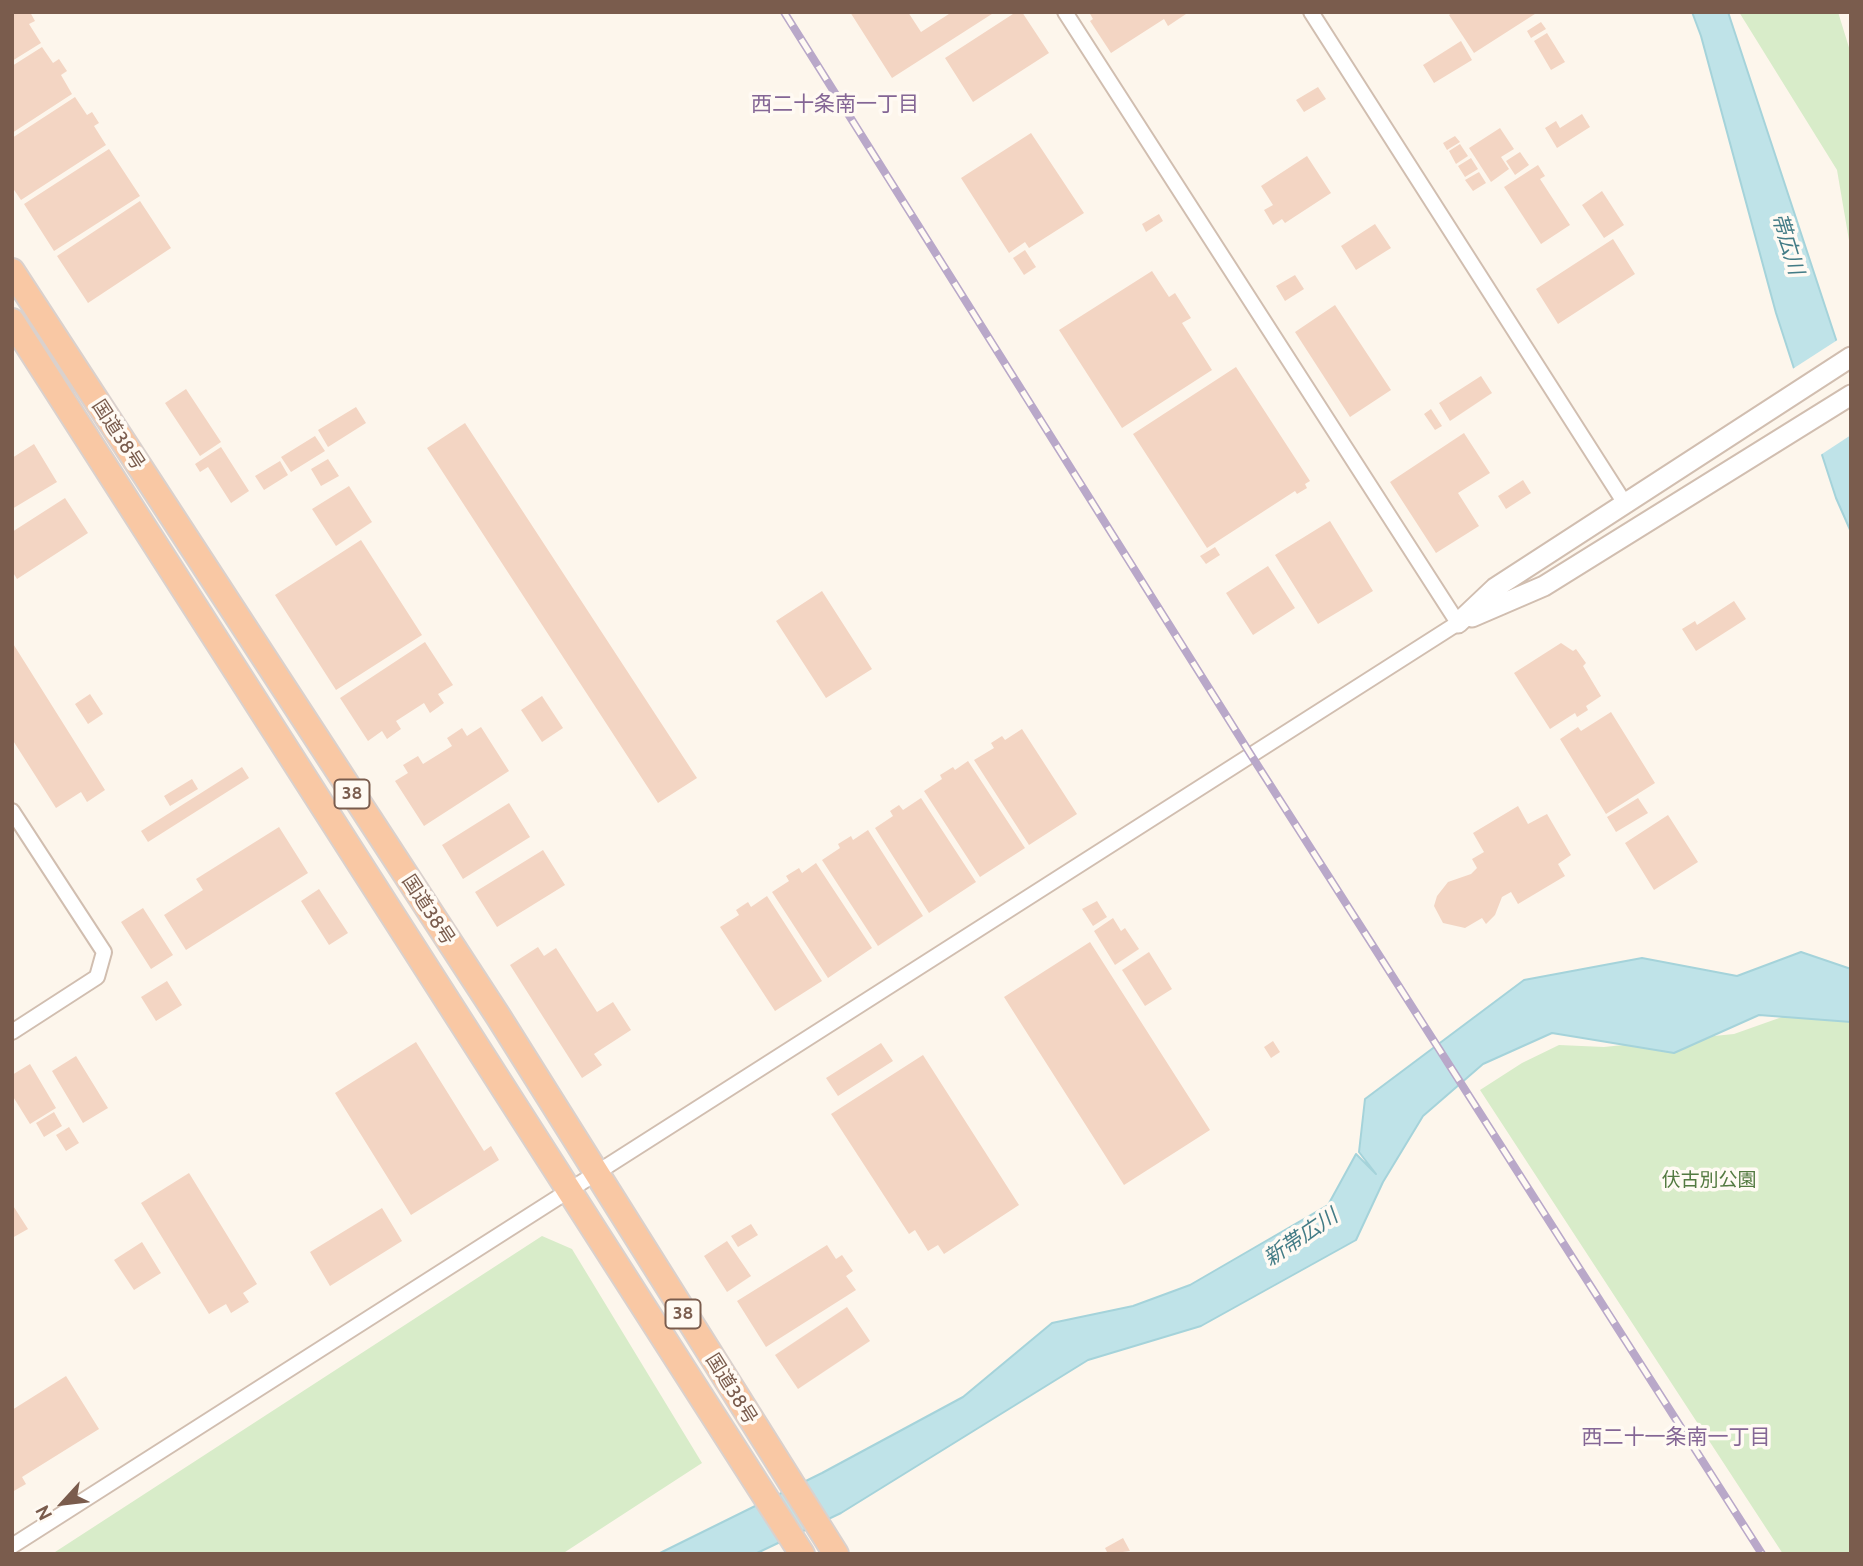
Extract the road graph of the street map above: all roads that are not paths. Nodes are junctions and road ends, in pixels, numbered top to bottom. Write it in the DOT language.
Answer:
graph roads {
  1 [pos="1065,12"];
  2 [pos="1311,12"];
  3 [pos="12,271"];
  4 [pos="12,321"];
  5 [pos="1851,357"];
  6 [pos="1851,395"];
  7 [pos="1624,502"];
  8 [pos="1641,528"];
  9 [pos="1458,623"];
  10 [pos="12,811"];
  11 [pos="12,1032"];
  12 [pos="595,1174"];
  13 [pos="570,1190"];
  14 [pos="12,1546"];
  15 [pos="802,1554"];
  16 [pos="836,1554"];
  1 -- 9 [label="street"];
  2 -- 7 [label="street"];
  3 -- 12 [label="highway, 国道38号 / 38"];
  4 -- 13 [label="highway, 国道38号 / 38"];
  5 -- 7 [label="street"];
  6 -- 8 [label="street"];
  7 -- 8 [label="street"];
  7 -- 9 [label="street"];
  8 -- 9 [label="street"];
  9 -- 12 [label="street"];
  10 -- 11 [label="street"];
  12 -- 13 [label="street"];
  12 -- 16 [label="highway, 国道38号 / 38"];
  13 -- 14 [label="street"];
  13 -- 15 [label="highway, 国道38号 / 38"];
}
